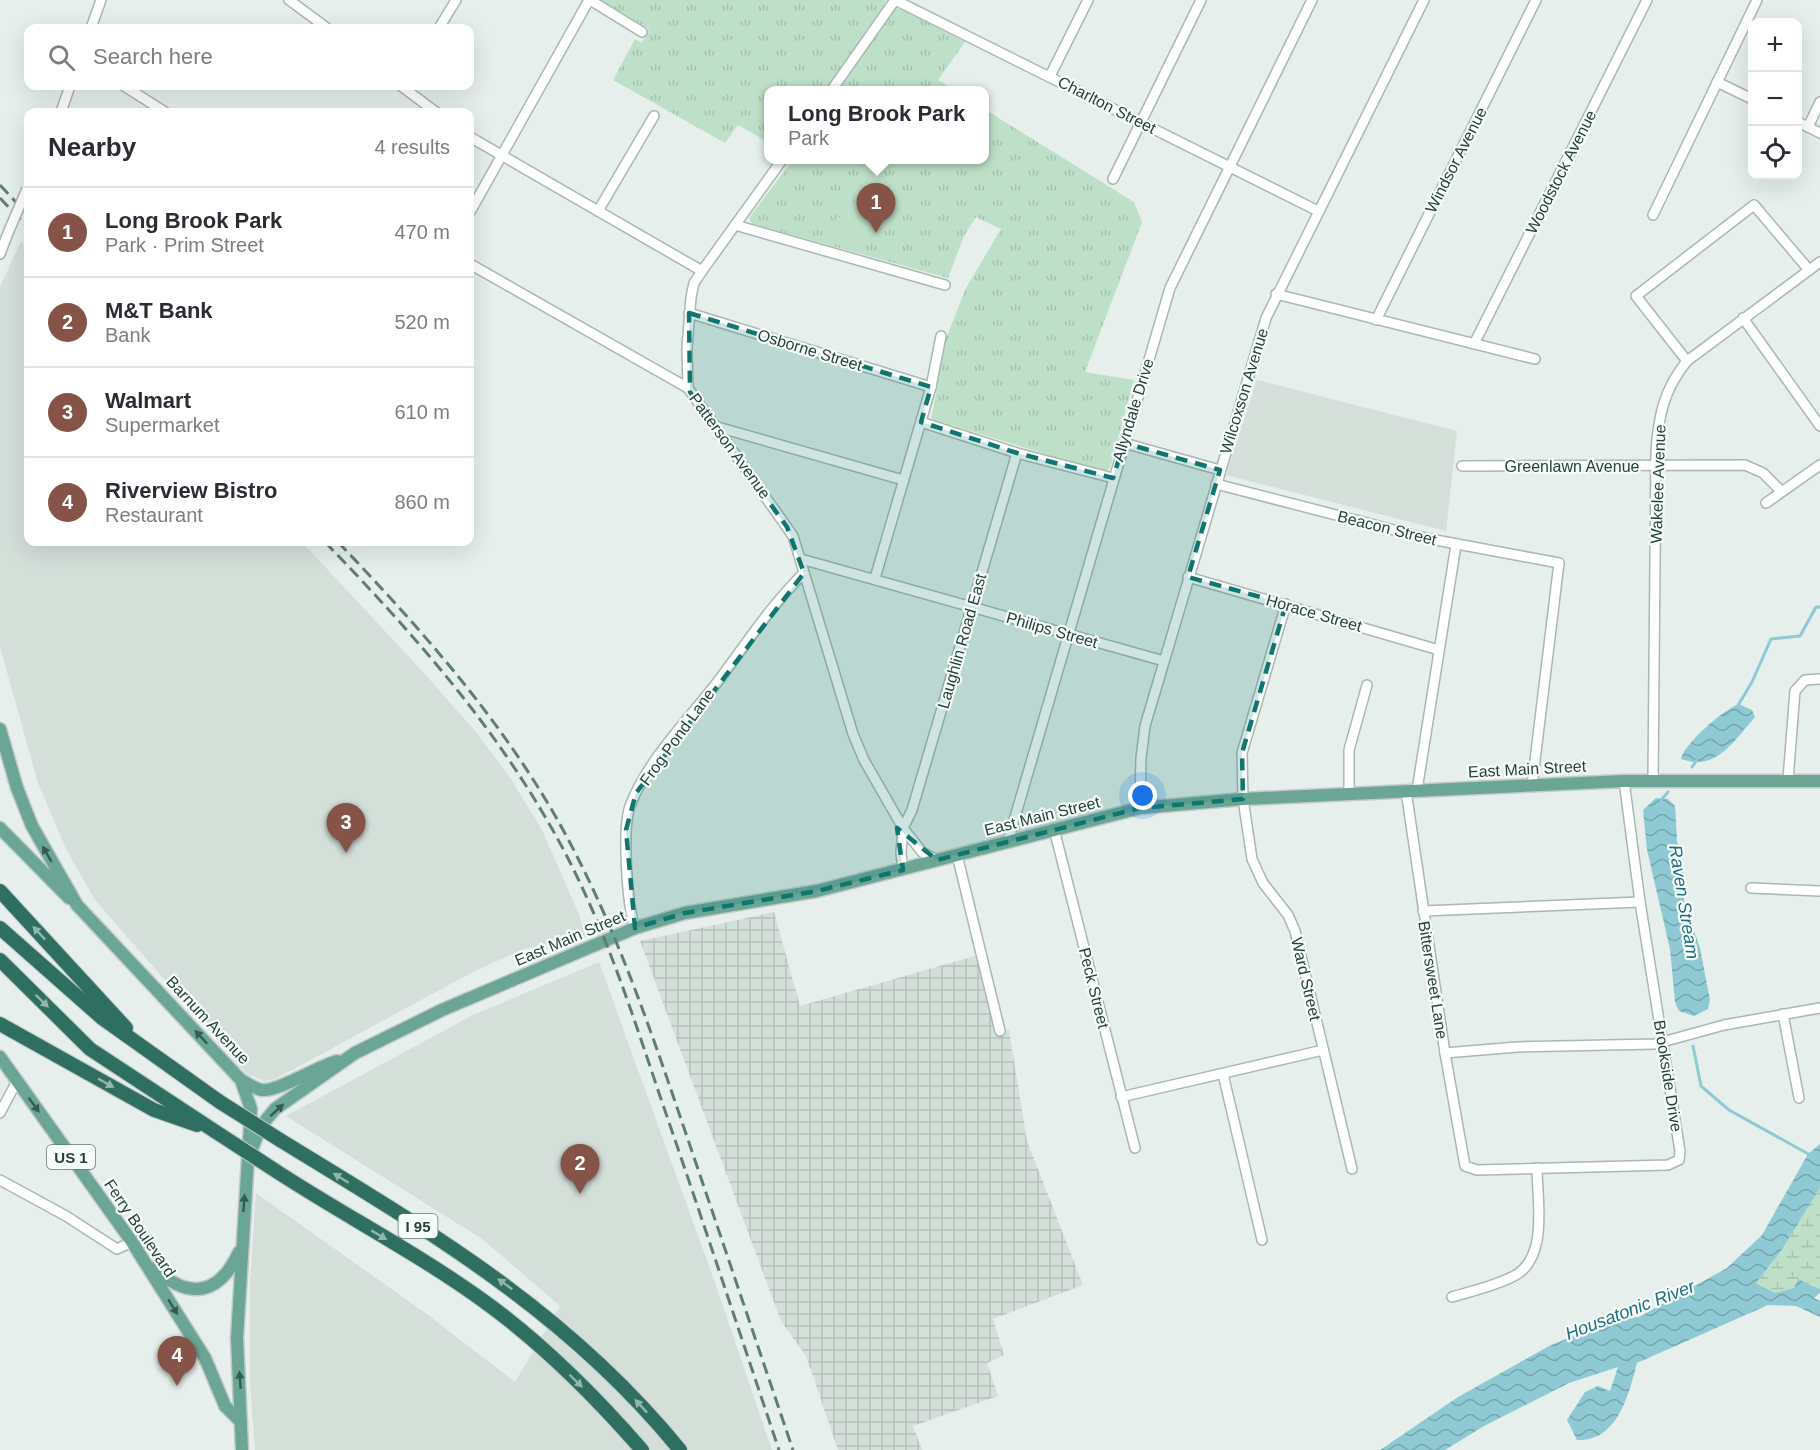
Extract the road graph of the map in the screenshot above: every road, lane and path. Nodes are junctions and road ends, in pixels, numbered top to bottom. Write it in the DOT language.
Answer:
graph roads {
  1 [pos="101,0"];
  2 [pos="290,0"];
  3 [pos="456,0"];
  4 [pos="590,0"];
  5 [pos="896,0"];
  6 [pos="1088,0"];
  7 [pos="1201,0"];
  8 [pos="1312,0"];
  9 [pos="1424,0"];
  10 [pos="1536,0"];
  11 [pos="1647,0"];
  12 [pos="1757,0"];
  13 [pos="92,24"];
  14 [pos="322,24"];
  15 [pos="441,24"];
  16 [pos="642,32"];
  17 [pos="1050,76"];
  18 [pos="1717,82"];
  19 [pos="834,86"];
  20 [pos="69,90"];
  21 [pos="130,90"];
  22 [pos="409,90"];
  23 [pos="1748,97"];
  24 [pos="1820,102"];
  25 [pos="62,108"];
  26 [pos="159,108"];
  27 [pos="431,108"];
  28 [pos="654,116"];
  29 [pos="1140,122"];
  30 [pos="1802,124"];
  31 [pos="1808,127"];
  32 [pos="1820,133"];
  33 [pos="474,139"];
  34 [pos="500,155"];
  35 [pos="778,164"];
  36 [pos="1230,168"];
  37 [pos="1113,179"];
  38 [pos="24,197"];
  39 [pos="474,204"];
  40 [pos="598,211"];
  41 [pos="1318,211"];
  42 [pos="1653,215"];
  43 [pos="735,225"];
  44 [pos="0,254"];
  45 [pos="1820,262"];
  46 [pos="474,266"];
  47 [pos="1809,270"];
  48 [pos="702,271"];
  49 [pos="945,285"];
  50 [pos="1276,294"];
  51 [pos="689,314"];
  52 [pos="1743,318"];
  53 [pos="1376,320"];
  54 [pos="941,336"];
  55 [pos="1474,344"];
  56 [pos="1534,359"];
  57 [pos="1687,361"];
  58 [pos="931,387"];
  59 [pos="688,388"];
  60 [pos="921,423"];
  61 [pos="714,426"];
  62 [pos="1820,426"];
  63 [pos="1124,443"];
  64 [pos="1017,453"];
  65 [pos="1656,465"];
  66 [pos="1820,465"];
  67 [pos="1462,466"];
  68 [pos="1220,470"];
  69 [pos="1113,478"];
  70 [pos="903,480"];
  71 [pos="1216,484"];
  72 [pos="1781,491"];
  73 [pos="1766,503"];
  74 [pos="1456,545"];
  75 [pos="801,559"];
  76 [pos="804,573"];
  77 [pos="1188,577"];
  78 [pos="875,578"];
  79 [pos="1286,604"];
  80 [pos="972,607"];
  81 [pos="1067,634"];
  82 [pos="1439,650"];
  83 [pos="1164,661"];
  84 [pos="1820,679"];
  85 [pos="1367,685"];
  86 [pos="0,729"];
  87 [pos="1653,780"];
  88 [pos="1788,780"];
  89 [pos="1624,781"];
  90 [pos="1820,781"];
  91 [pos="1532,785"];
  92 [pos="1411,790"];
  93 [pos="1349,794"];
  94 [pos="1243,799"];
  95 [pos="1140,808"];
  96 [pos="0,828"];
  97 [pos="903,828"];
  98 [pos="1054,829"];
  99 [pos="0,838"];
  100 [pos="1008,841"];
  101 [pos="957,855"];
  102 [pos="938,860"];
  103 [pos="903,870"];
  104 [pos="1751,888"];
  105 [pos="59,890"];
  106 [pos="0,891"];
  107 [pos="1820,891"];
  108 [pos="1640,902"];
  109 [pos="77,905"];
  110 [pos="1423,910"];
  111 [pos="0,927"];
  112 [pos="635,928"];
  113 [pos="0,960"];
  114 [pos="1820,1008"];
  115 [pos="1784,1014"];
  116 [pos="0,1024"];
  117 [pos="1000,1031"];
  118 [pos="1663,1042"];
  119 [pos="1323,1050"];
  120 [pos="150,1053"];
  121 [pos="1445,1053"];
  122 [pos="0,1057"];
  123 [pos="344,1059"];
  124 [pos="1223,1074"];
  125 [pos="241,1080"];
  126 [pos="17,1081"];
  127 [pos="1121,1097"];
  128 [pos="1799,1098"];
  129 [pos="0,1113"];
  130 [pos="216,1132"];
  131 [pos="1135,1148"];
  132 [pos="248,1159"];
  133 [pos="1352,1168"];
  134 [pos="1467,1168"];
  135 [pos="1537,1168"];
  136 [pos="0,1180"];
  137 [pos="1262,1240"];
  138 [pos="132,1242"];
  139 [pos="241,1247"];
  140 [pos="142,1258"];
  141 [pos="1452,1297"];
  142 [pos="242,1422"];
  143 [pos="242,1450"];
  144 [pos="642,1450"];
  145 [pos="680,1450"];
  1 -- 13 [label="street"];
  2 -- 14 [label="street"];
  3 -- 15 [label="street"];
  4 -- 16 [label="street"];
  4 -- 34 [label="street"];
  5 -- 17 [label="street, Charlton Street"];
  5 -- 19 [label="street"];
  6 -- 17 [label="street"];
  7 -- 29 [label="street"];
  8 -- 36 [label="street, Allyndale Drive"];
  9 -- 41 [label="street, Wilcoxson Avenue"];
  10 -- 53 [label="street, Windsor Avenue"];
  11 -- 55 [label="street, Woodstock Avenue"];
  12 -- 18 [label="street"];
  17 -- 29 [label="street, Charlton Street"];
  18 -- 23 [label="street"];
  18 -- 42 [label="street"];
  20 -- 25 [label="street"];
  21 -- 26 [label="street"];
  22 -- 27 [label="street"];
  24 -- 31 [label="street"];
  28 -- 40 [label="street"];
  29 -- 36 [label="street, Charlton Street"];
  29 -- 37 [label="street"];
  30 -- 31 [label="street"];
  31 -- 32 [label="street"];
  33 -- 34 [label="street"];
  34 -- 39 [label="street"];
  34 -- 40 [label="street"];
  35 -- 43 [label="street, Patterson Avenue"];
  36 -- 41 [label="street, Charlton Street"];
  36 -- 63 [label="street, Allyndale Drive"];
  38 -- 44 [label="street, bridge"];
  40 -- 48 [label="street"];
  41 -- 50 [label="street, Wilcoxson Avenue"];
  43 -- 48 [label="street, Patterson Avenue"];
  43 -- 49 [label="street"];
  45 -- 47 [label="street, Wakelee Avenue"];
  46 -- 59 [label="street"];
  47 -- 52 [label="street, Wakelee Avenue"];
  47 -- 57 [label="street"];
  48 -- 51 [label="street, Patterson Avenue"];
  50 -- 53 [label="street"];
  50 -- 68 [label="street, Wilcoxson Avenue"];
  51 -- 58 [label="street, Osborne Street"];
  51 -- 59 [label="street, Patterson Avenue"];
  52 -- 57 [label="street, Wakelee Avenue"];
  52 -- 62 [label="street"];
  53 -- 55 [label="street"];
  54 -- 58 [label="street"];
  55 -- 56 [label="street"];
  57 -- 65 [label="street, Wakelee Avenue"];
  58 -- 60 [label="street"];
  59 -- 61 [label="street, Patterson Avenue"];
  60 -- 64 [label="street"];
  60 -- 70 [label="street"];
  61 -- 70 [label="street"];
  61 -- 75 [label="street, Patterson Avenue"];
  63 -- 68 [label="street"];
  63 -- 69 [label="street, Allyndale Drive"];
  64 -- 69 [label="street"];
  64 -- 80 [label="street, Laughlin Road East"];
  65 -- 67 [label="street, Greenlawn Avenue"];
  65 -- 72 [label="street, Greenlawn Avenue"];
  65 -- 87 [label="street, Wakelee Avenue"];
  66 -- 72 [label="street"];
  68 -- 71 [label="street, Wilcoxson Avenue"];
  69 -- 81 [label="street, Allyndale Drive"];
  70 -- 78 [label="street"];
  71 -- 74 [label="street, Beacon Street"];
  71 -- 77 [label="street, Wilcoxson Avenue"];
  72 -- 73 [label="street"];
  74 -- 82 [label="street, Bittersweet Lane"];
  74 -- 91 [label="street, Beacon Street"];
  75 -- 76 [label="street, Patterson Avenue"];
  75 -- 78 [label="street, Philips Street"];
  76 -- 97 [label="street, Patterson Avenue"];
  76 -- 112 [label="street, Frog Pond Lane"];
  77 -- 79 [label="street, Horace Street"];
  77 -- 83 [label="street, Wilcoxson Avenue"];
  78 -- 80 [label="street, Philips Street"];
  79 -- 82 [label="street, Horace Street"];
  79 -- 94 [label="street, Ward Street"];
  80 -- 81 [label="street, Philips Street"];
  80 -- 97 [label="street, Laughlin Road East"];
  81 -- 83 [label="street, Philips Street"];
  81 -- 100 [label="street, Allyndale Drive"];
  82 -- 92 [label="street, Bittersweet Lane"];
  83 -- 95 [label="street, Wilcoxson Avenue"];
  84 -- 88 [label="street"];
  85 -- 93 [label="street"];
  109 -- 86 [label="main road, Barnum Avenue, one-way"];
  87 -- 88 [label="main road, East Main Street"];
  87 -- 89 [label="main road, East Main Street"];
  88 -- 90 [label="main road, East Main Street"];
  89 -- 91 [label="main road, East Main Street"];
  89 -- 108 [label="street, Brookside Drive"];
  91 -- 92 [label="main road, East Main Street"];
  92 -- 93 [label="main road, East Main Street"];
  92 -- 110 [label="street, Bittersweet Lane"];
  93 -- 94 [label="main road, East Main Street"];
  94 -- 95 [label="main road, East Main Street"];
  94 -- 119 [label="street, Ward Street"];
  95 -- 98 [label="main road, East Main Street"];
  96 -- 105 [label="main road"];
  97 -- 102 [label="street, Patterson Avenue"];
  97 -- 103 [label="street"];
  98 -- 100 [label="main road, East Main Street"];
  98 -- 127 [label="street, Peck Street"];
  99 -- 105 [label="main road"];
  100 -- 101 [label="main road, East Main Street"];
  101 -- 102 [label="main road, East Main Street"];
  101 -- 117 [label="street"];
  102 -- 103 [label="main road, East Main Street"];
  103 -- 112 [label="main road, East Main Street"];
  104 -- 107 [label="street"];
  105 -- 109 [label="main road"];
  120 -- 106 [label="highway, one-way"];
  108 -- 110 [label="street"];
  108 -- 118 [label="street, Brookside Drive"];
  125 -- 109 [label="main road, Barnum Avenue, one-way"];
  110 -- 121 [label="street, Bittersweet Lane"];
  111 -- 120 [label="highway, I 95"];
  112 -- 123 [label="main road, East Main Street"];
  113 -- 130 [label="highway, I 95, one-way"];
  114 -- 115 [label="street"];
  115 -- 118 [label="street"];
  115 -- 128 [label="street"];
  116 -- 130 [label="highway, one-way"];
  118 -- 121 [label="street"];
  118 -- 135 [label="street, Brookside Drive"];
  119 -- 124 [label="street"];
  119 -- 133 [label="street, Ward Street"];
  145 -- 120 [label="highway, I 95, one-way, bridge"];
  121 -- 134 [label="street, Bittersweet Lane"];
  122 -- 126 [label="main road, Ferry Boulevard / US 1"];
  123 -- 125 [label="main road, East Main Street"];
  132 -- 123 [label="main road, East Main Street, one-way"];
  124 -- 127 [label="street"];
  124 -- 137 [label="street"];
  125 -- 132 [label="main road, Barnum Avenue"];
  126 -- 129 [label="street"];
  126 -- 138 [label="main road, Ferry Boulevard / US 1, one-way"];
  127 -- 131 [label="street, Peck Street"];
  130 -- 144 [label="highway, I 95, one-way, bridge"];
  139 -- 132 [label="main road, Barnum Avenue, one-way"];
  134 -- 135 [label="street, Brookside Drive"];
  135 -- 141 [label="street"];
  136 -- 138 [label="street"];
  138 -- 140 [label="main road, Ferry Boulevard / US 1"];
  139 -- 140 [label="main road"];
  142 -- 139 [label="main road, Barnum Avenue, one-way"];
  140 -- 142 [label="main road, Ferry Boulevard / US 1, one-way"];
  142 -- 143 [label="main road, Barnum Avenue"];
}
